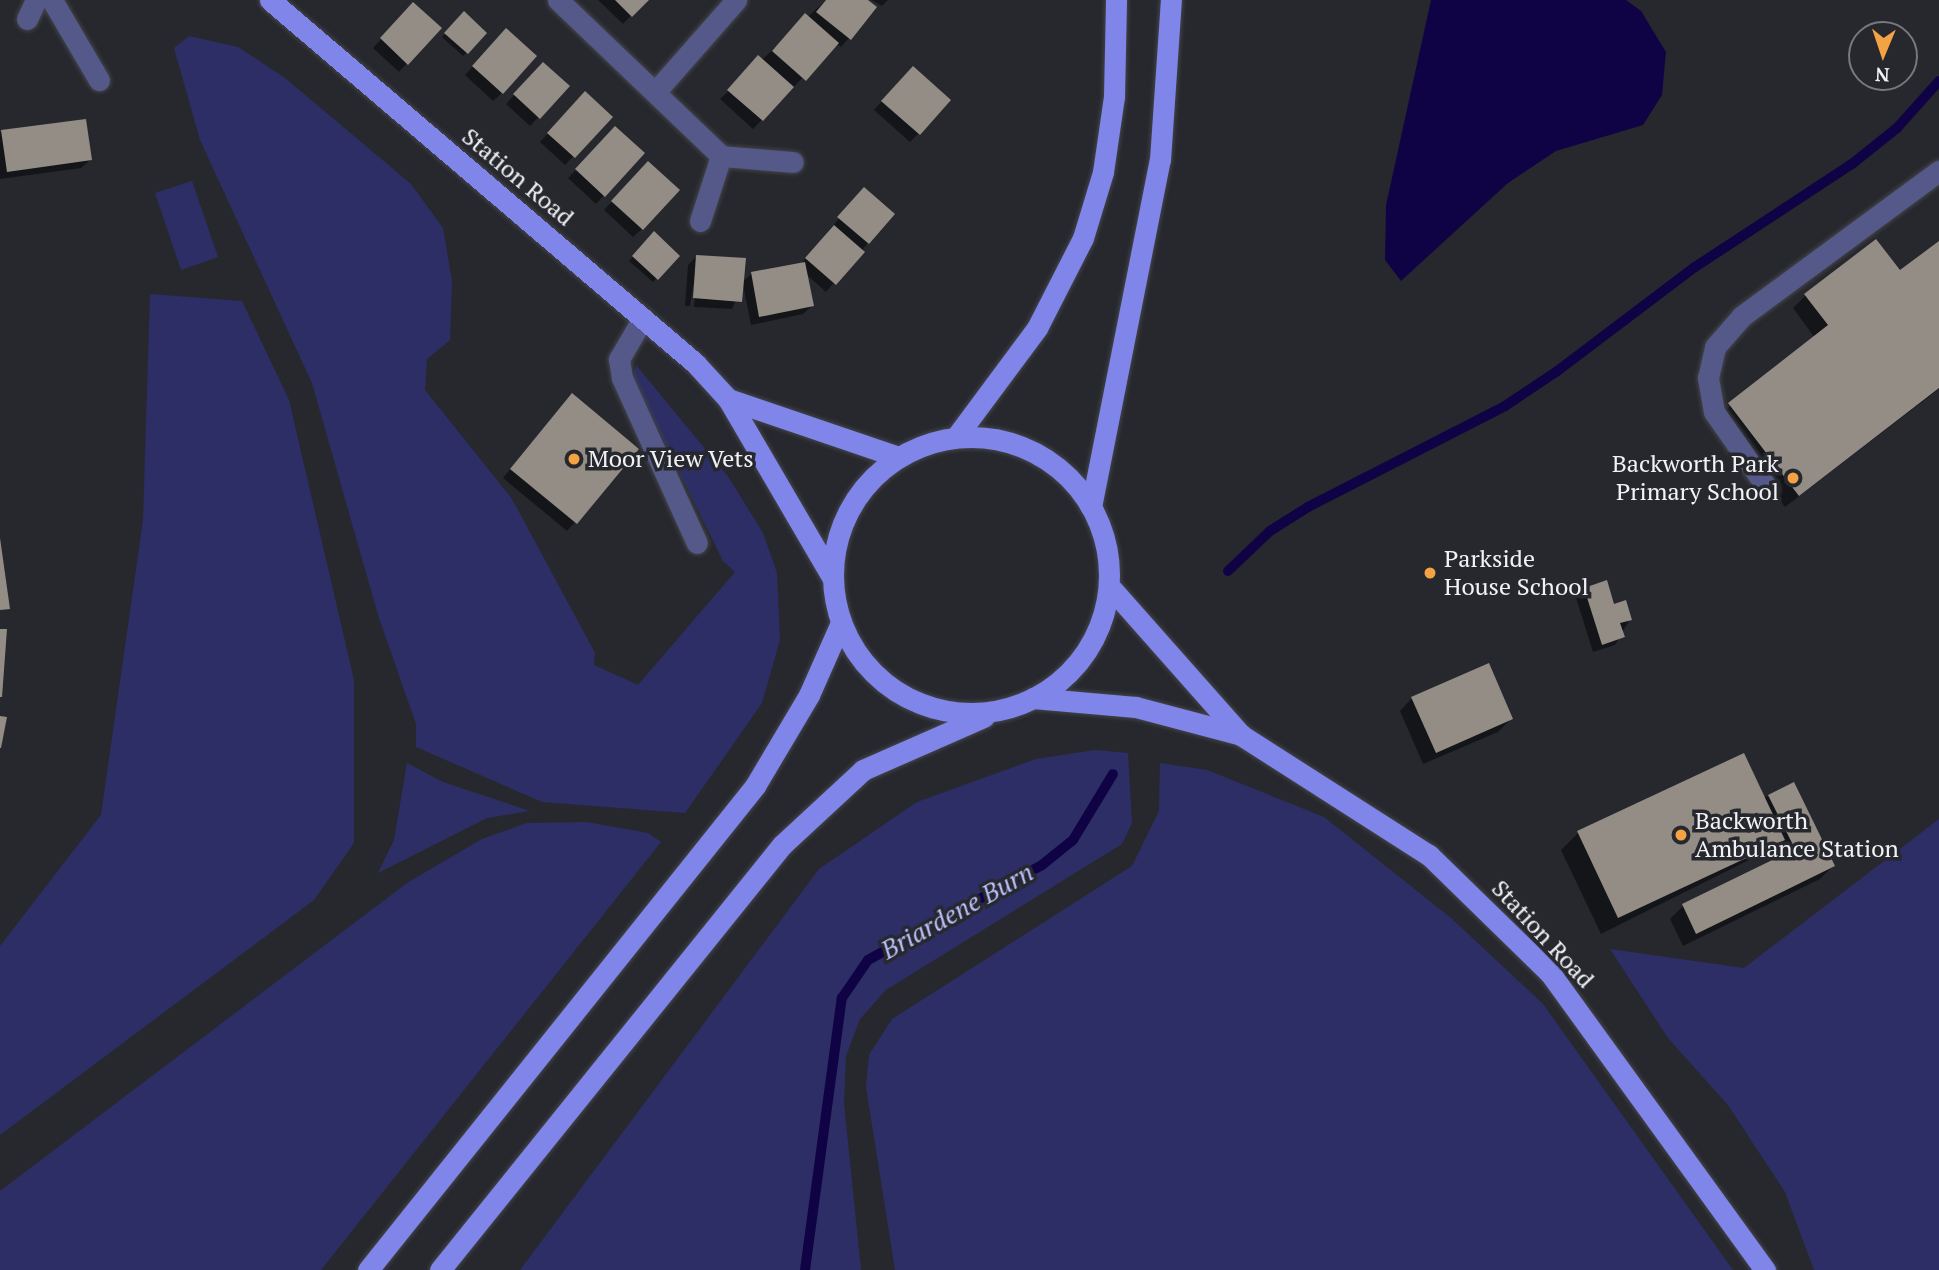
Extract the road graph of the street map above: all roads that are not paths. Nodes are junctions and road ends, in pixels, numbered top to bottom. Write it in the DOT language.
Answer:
graph roads {
  1 [pos="52,0"];
  2 [pos="270,0"];
  3 [pos="558,0"];
  4 [pos="736,0"];
  5 [pos="1116,0"];
  6 [pos="1171,0"];
  7 [pos="99,80"];
  8 [pos="657,90"];
  9 [pos="721,156"];
  10 [pos="793,162"];
  11 [pos="1939,171"];
  12 [pos="699,221"];
  13 [pos="643,318"];
  14 [pos="728,399"];
  15 [pos="956,437"];
  16 [pos="898,457"];
  17 [pos="1768,489"];
  18 [pos="1091,507"];
  19 [pos="697,543"];
  20 [pos="833,579"];
  21 [pos="1110,587"];
  22 [pos="840,625"];
  23 [pos="1033,698"];
  24 [pos="992,714"];
  25 [pos="1241,735"];
  26 [pos="368,1270"];
  27 [pos="440,1270"];
  28 [pos="1765,1270"];
  1 -- 7 [label="street"];
  2 -- 13 [label="main road, Station Road"];
  3 -- 8 [label="street"];
  4 -- 8 [label="street"];
  5 -- 15 [label="main road"];
  6 -- 18 [label="main road"];
  8 -- 9 [label="street"];
  9 -- 10 [label="street"];
  9 -- 12 [label="street"];
  11 -- 17 [label="street"];
  13 -- 14 [label="main road, Station Road"];
  13 -- 19 [label="street"];
  14 -- 16 [label="main road, Station Road"];
  14 -- 20 [label="main road, Station Road"];
  15 -- 16 [label="main road"];
  15 -- 18 [label="main road"];
  16 -- 20 [label="main road"];
  18 -- 21 [label="main road"];
  20 -- 22 [label="main road"];
  21 -- 23 [label="main road"];
  21 -- 25 [label="main road"];
  22 -- 24 [label="main road"];
  22 -- 26 [label="main road"];
  23 -- 24 [label="main road"];
  23 -- 25 [label="main road"];
  24 -- 27 [label="main road"];
  25 -- 28 [label="main road, Station Road"];
}
